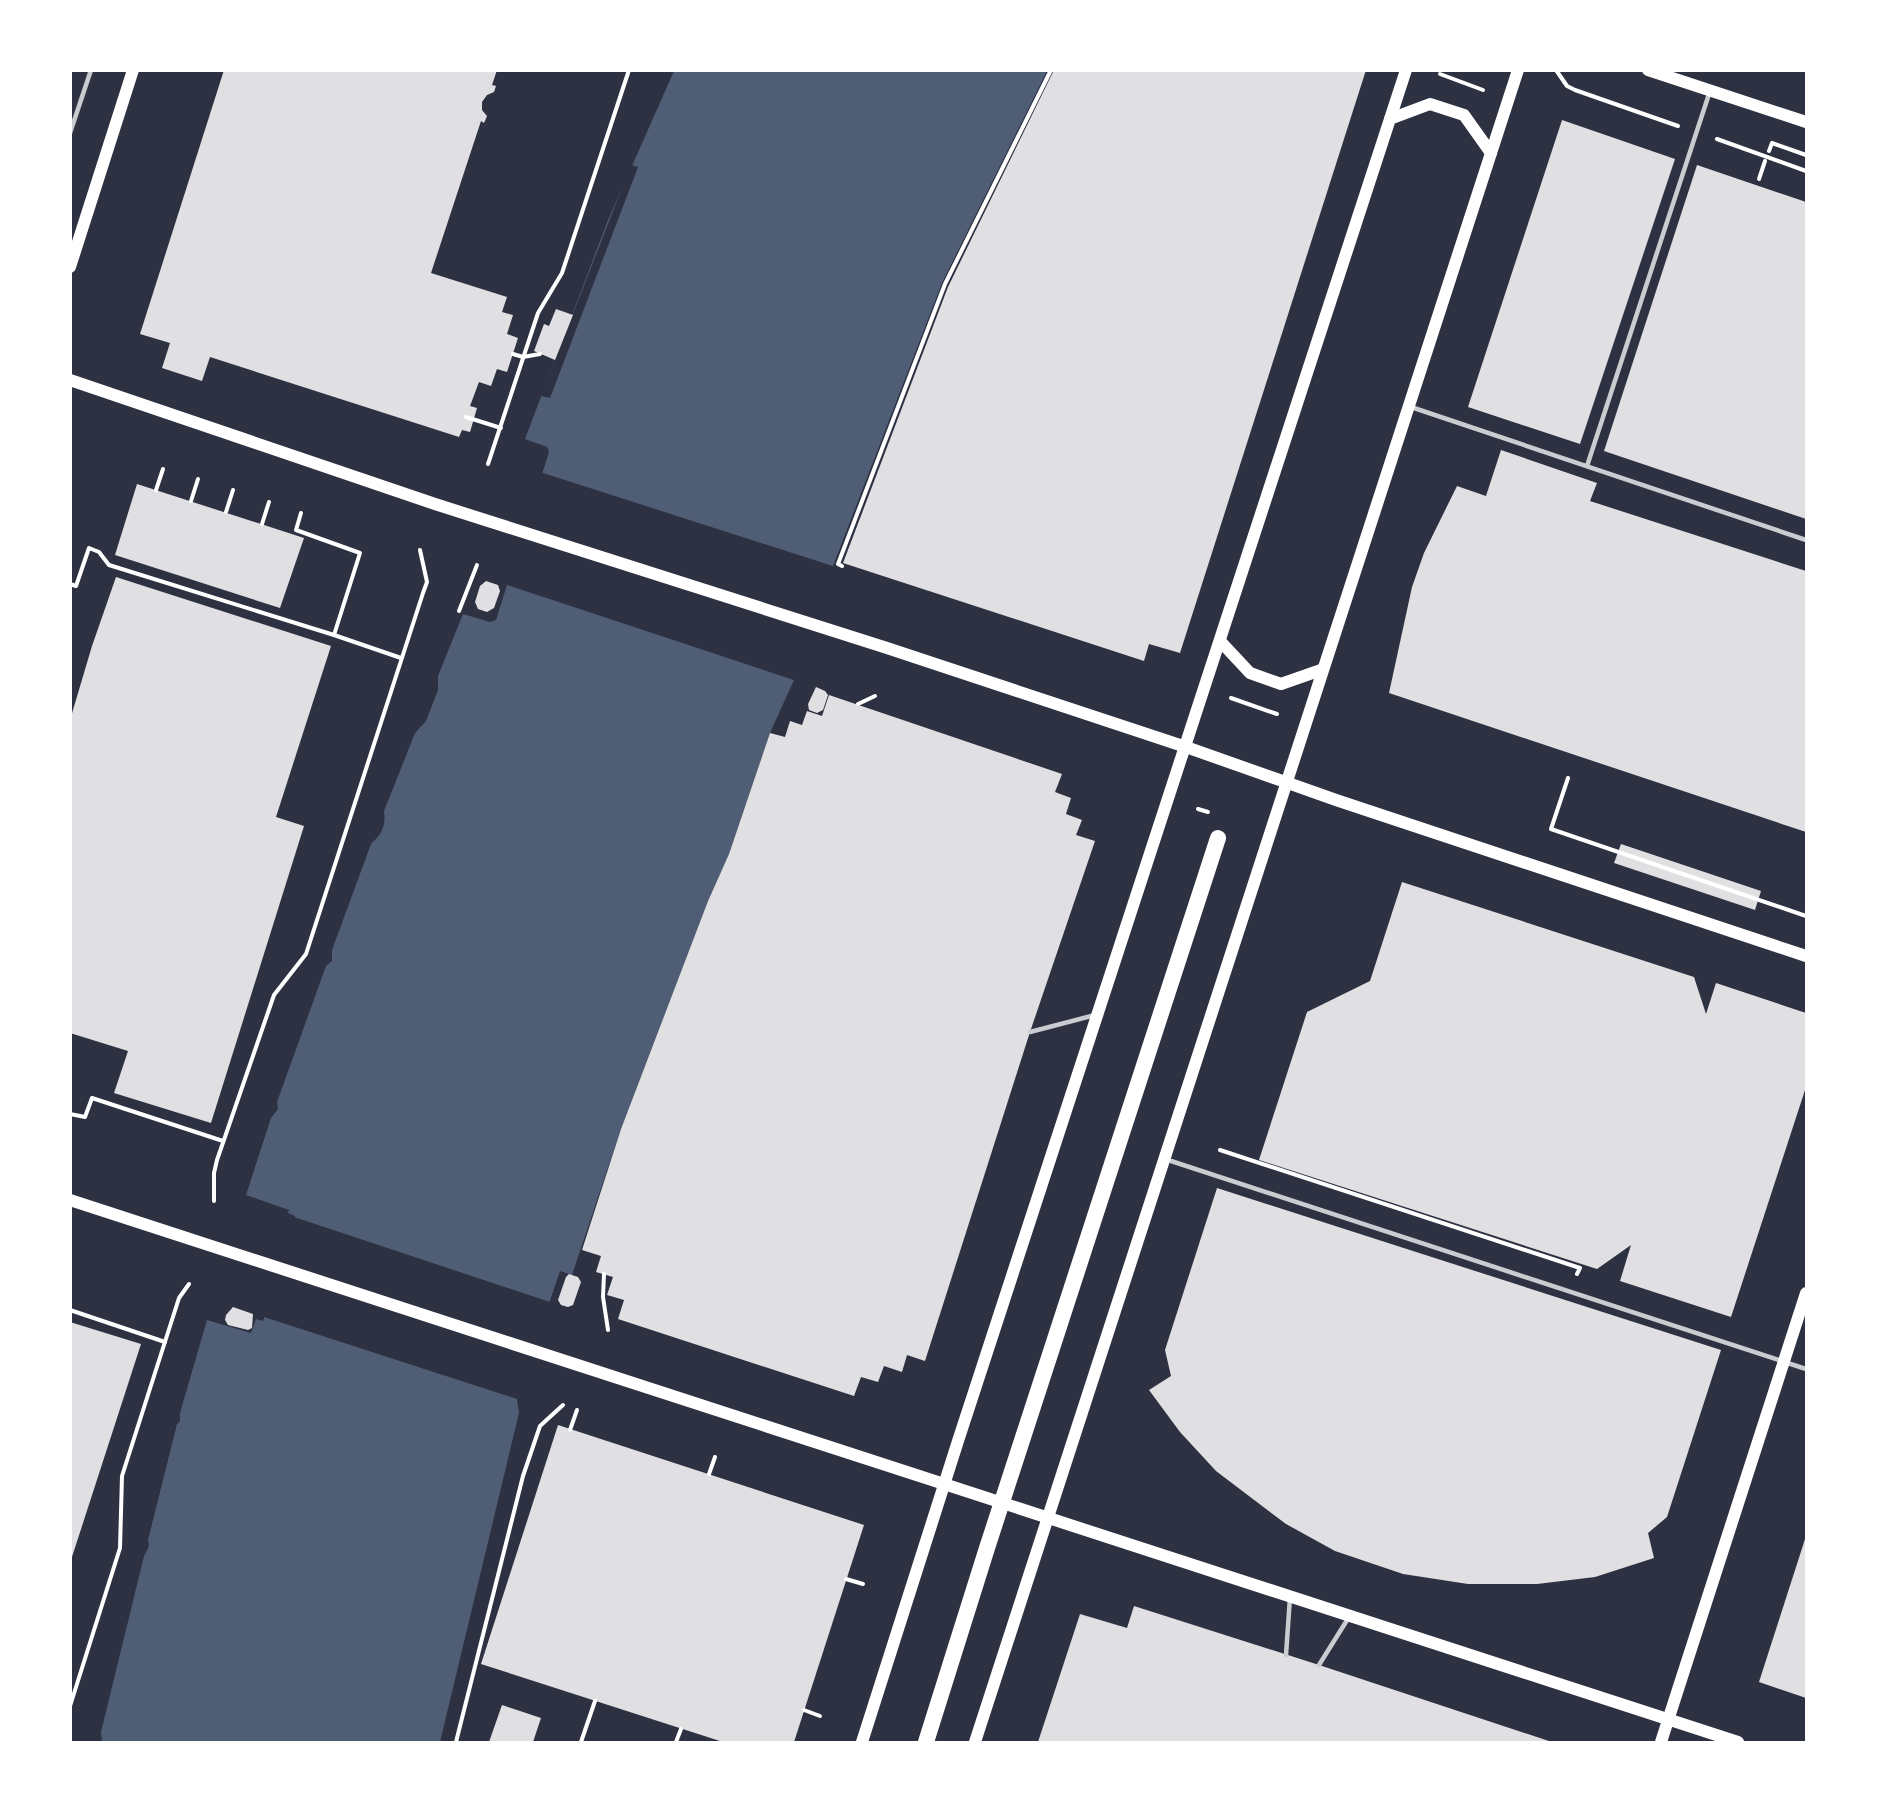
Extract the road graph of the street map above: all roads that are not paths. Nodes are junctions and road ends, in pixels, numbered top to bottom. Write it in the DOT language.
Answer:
graph roads {
  1 [pos="90,70"];
  2 [pos="133,70"];
  3 [pos="1406,70"];
  4 [pos="1518,70"];
  5 [pos="1647,70"];
  6 [pos="1710,91"];
  7 [pos="1390,119"];
  8 [pos="1806,122"];
  9 [pos="70,134"];
  10 [pos="1491,153"];
  11 [pos="70,267"];
  12 [pos="70,380"];
  13 [pos="1408,406"];
  14 [pos="1587,466"];
  15 [pos="1806,540"];
  16 [pos="1221,642"];
  17 [pos="1321,670"];
  18 [pos="1186,747"];
  19 [pos="1287,782"];
  20 [pos="1218,838"];
  21 [pos="1806,956"];
  22 [pos="1098,1014"];
  23 [pos="1030,1032"];
  24 [pos="1162,1158"];
  25 [pos="70,1200"];
  26 [pos="1806,1293"];
  27 [pos="1785,1362"];
  28 [pos="1806,1369"];
  29 [pos="944,1485"];
  30 [pos="1001,1503"];
  31 [pos="1047,1517"];
  32 [pos="1290,1597"];
  33 [pos="1350,1617"];
  34 [pos="1286,1654"];
  35 [pos="1318,1665"];
  36 [pos="1668,1720"];
  37 [pos="862,1743"];
  38 [pos="926,1743"];
  39 [pos="975,1743"];
  40 [pos="1661,1743"];
  41 [pos="1738,1743"];
  1 -- 9 [label="lane"];
  2 -- 11 [label="main road"];
  3 -- 7 [label="main road"];
  4 -- 10 [label="main road"];
  5 -- 6 [label="main road"];
  6 -- 8 [label="main road"];
  6 -- 14 [label="lane"];
  7 -- 10 [label="main road"];
  7 -- 16 [label="main road"];
  10 -- 13 [label="main road"];
  12 -- 18 [label="main road"];
  13 -- 14 [label="lane"];
  13 -- 17 [label="main road"];
  14 -- 15 [label="lane"];
  16 -- 17 [label="main road"];
  16 -- 18 [label="main road"];
  17 -- 19 [label="main road"];
  18 -- 19 [label="main road"];
  18 -- 22 [label="main road"];
  19 -- 21 [label="main road"];
  19 -- 24 [label="main road"];
  20 -- 30 [label="highway"];
  22 -- 23 [label="lane"];
  22 -- 29 [label="main road"];
  24 -- 27 [label="lane"];
  24 -- 31 [label="main road"];
  25 -- 29 [label="main road"];
  26 -- 27 [label="main road"];
  27 -- 28 [label="lane"];
  27 -- 36 [label="main road"];
  29 -- 30 [label="main road"];
  29 -- 37 [label="main road"];
  30 -- 31 [label="main road"];
  30 -- 38 [label="highway"];
  31 -- 32 [label="main road"];
  31 -- 39 [label="main road"];
  32 -- 33 [label="main road"];
  32 -- 34 [label="lane"];
  33 -- 35 [label="lane"];
  33 -- 36 [label="main road"];
  36 -- 40 [label="main road"];
  36 -- 41 [label="main road"];
}
